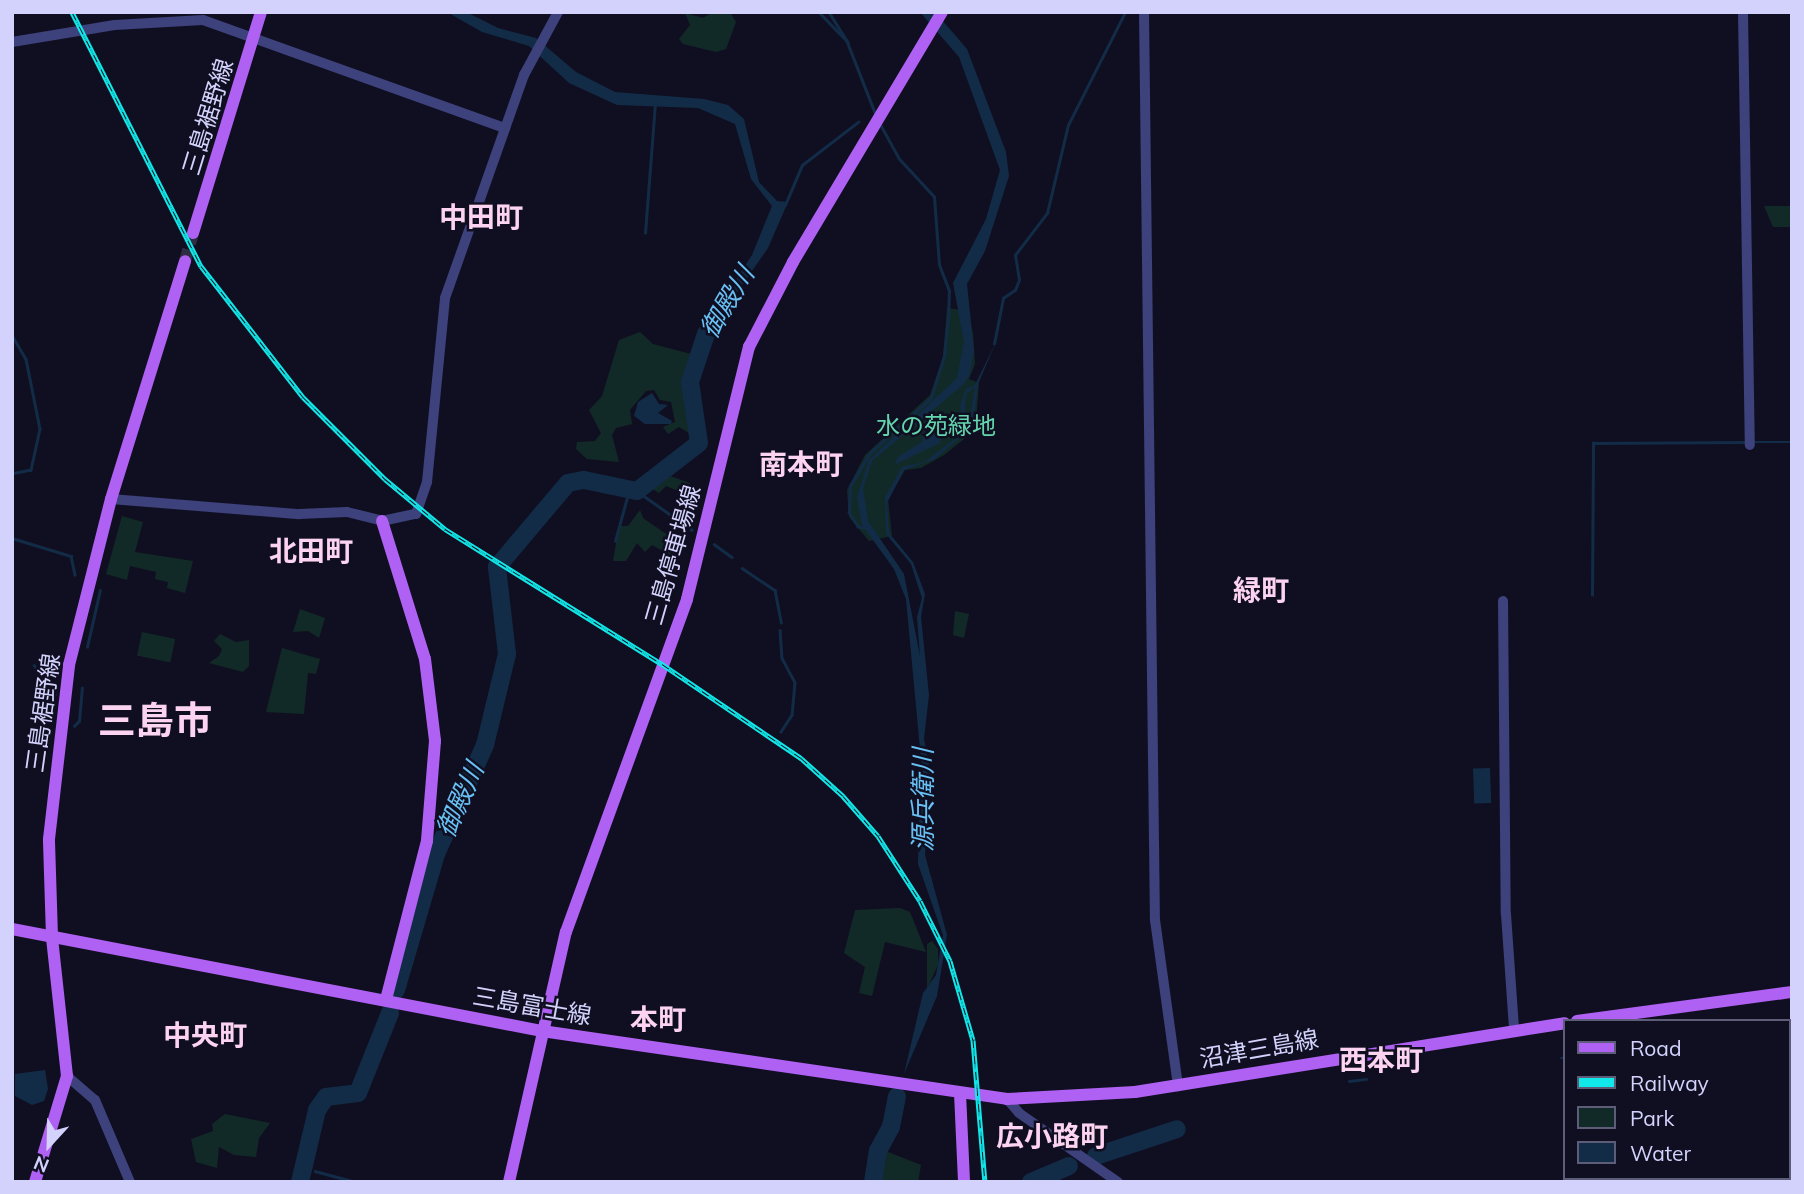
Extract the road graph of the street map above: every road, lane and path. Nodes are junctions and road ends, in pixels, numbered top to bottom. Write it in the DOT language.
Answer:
graph roads {
  1 [pos="261,12"];
  2 [pos="558,12"];
  3 [pos="942,12"];
  4 [pos="1144,12"];
  5 [pos="1743,12"];
  6 [pos="254,39"];
  7 [pos="12,42"];
  8 [pos="505,128"];
  9 [pos="193,233"];
  10 [pos="185,261"];
  11 [pos="1750,445"];
  12 [pos="111,499"];
  13 [pos="382,521"];
  14 [pos="1503,601"];
  15 [pos="12,929"];
  16 [pos="52,937"];
  17 [pos="1792,992"];
  18 [pos="386,1000"];
  19 [pos="1592,1019"];
  20 [pos="1562,1023"];
  21 [pos="1514,1030"];
  22 [pos="542,1031"];
  23 [pos="67,1076"];
  24 [pos="1178,1086"];
  25 [pos="960,1093"];
  26 [pos="1007,1099"];
  27 [pos="35,1182"];
  28 [pos="130,1182"];
  29 [pos="509,1182"];
  30 [pos="964,1182"];
  31 [pos="1118,1182"];
  1 -- 6 [label="main road, 三島裾野線"];
  2 -- 8 [label="street"];
  3 -- 22 [label="main road, 三島停車場線"];
  4 -- 24 [label="street"];
  5 -- 11 [label="street"];
  6 -- 7 [label="street"];
  6 -- 8 [label="street"];
  6 -- 9 [label="main road, 三島裾野線"];
  8 -- 13 [label="street"];
  10 -- 12 [label="main road, 三島裾野線"];
  12 -- 13 [label="street"];
  12 -- 16 [label="main road, 三島裾野線"];
  13 -- 18 [label="main road"];
  14 -- 21 [label="street"];
  15 -- 16 [label="main road, 三島富士線"];
  16 -- 18 [label="main road, 三島富士線"];
  16 -- 23 [label="main road, 三島裾野線"];
  17 -- 19 [label="main road"];
  18 -- 22 [label="main road, 三島富士線"];
  20 -- 21 [label="main road, 沼津三島線"];
  21 -- 24 [label="main road, 沼津三島線"];
  22 -- 25 [label="main road, 三島富士線"];
  22 -- 29 [label="main road, 三島停車場線"];
  23 -- 27 [label="main road, 三島裾野線"];
  23 -- 28 [label="street"];
  24 -- 26 [label="main road, 沼津三島線"];
  25 -- 26 [label="main road, 沼津三島線"];
  25 -- 30 [label="main road"];
  26 -- 31 [label="street"];
}
